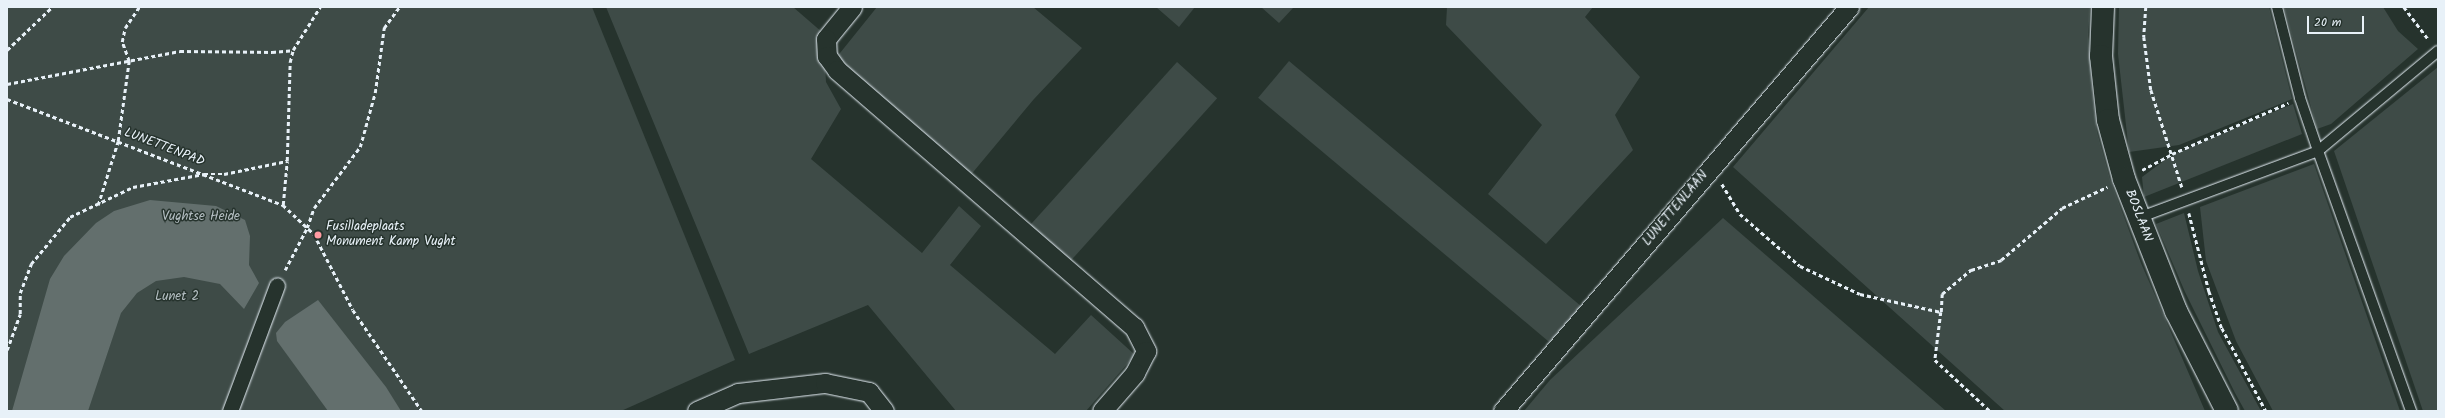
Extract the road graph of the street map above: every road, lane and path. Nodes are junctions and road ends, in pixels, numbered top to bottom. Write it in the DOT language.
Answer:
graph roads {
  1 [pos="52,7"];
  2 [pos="140,7"];
  3 [pos="320,7"];
  4 [pos="399,7"];
  5 [pos="852,7"];
  6 [pos="1849,7"];
  7 [pos="2103,7"];
  8 [pos="2146,7"];
  9 [pos="2277,7"];
  10 [pos="2404,7"];
  11 [pos="7,50"];
  12 [pos="293,50"];
  13 [pos="2438,51"];
  14 [pos="129,61"];
  15 [pos="7,84"];
  16 [pos="2300,98"];
  17 [pos="7,99"];
  18 [pos="118,141"];
  19 [pos="2318,151"];
  20 [pos="2172,154"];
  21 [pos="287,161"];
  22 [pos="1712,166"];
  23 [pos="204,174"];
  24 [pos="2124,179"];
  25 [pos="2186,200"];
  26 [pos="283,205"];
  27 [pos="98,206"];
  28 [pos="2138,219"];
  29 [pos="307,228"];
  30 [pos="277,285"];
  31 [pos="1941,312"];
  32 [pos="7,350"];
  33 [pos="230,411"];
  34 [pos="422,411"];
  35 [pos="697,411"];
  36 [pos="884,411"];
  37 [pos="1102,411"];
  38 [pos="1503,411"];
  39 [pos="1990,411"];
  40 [pos="2228,411"];
  41 [pos="2266,411"];
  42 [pos="2411,411"];
  1 -- 11 [label="path"];
  2 -- 14 [label="path"];
  3 -- 12 [label="path"];
  4 -- 29 [label="path"];
  5 -- 37 [label="street"];
  6 -- 22 [label="street, LUNETTENLAAN"];
  7 -- 24 [label="main road, BOSLAAN"];
  8 -- 20 [label="path"];
  9 -- 16 [label="lane"];
  10 -- 13 [label="path"];
  12 -- 14 [label="path"];
  12 -- 21 [label="path"];
  13 -- 19 [label="lane"];
  14 -- 15 [label="path"];
  14 -- 18 [label="path"];
  16 -- 19 [label="lane"];
  16 -- 20 [label="path"];
  17 -- 18 [label="path, LUNETTENPAD"];
  18 -- 23 [label="path, LUNETTENPAD"];
  18 -- 27 [label="path"];
  19 -- 25 [label="lane"];
  19 -- 42 [label="lane"];
  20 -- 24 [label="path"];
  20 -- 25 [label="path"];
  21 -- 23 [label="path"];
  21 -- 26 [label="path"];
  22 -- 31 [label="path"];
  22 -- 38 [label="street, LUNETTENLAAN"];
  23 -- 26 [label="path, LUNETTENPAD"];
  23 -- 27 [label="path"];
  24 -- 28 [label="main road, BOSLAAN"];
  24 -- 31 [label="path"];
  25 -- 28 [label="lane"];
  25 -- 41 [label="path"];
  26 -- 29 [label="path, LUNETTENPAD"];
  27 -- 32 [label="path"];
  28 -- 40 [label="main road, BOSLAAN"];
  29 -- 30 [label="path"];
  29 -- 34 [label="path, LUNETTENPAD"];
  30 -- 33 [label="street"];
  31 -- 39 [label="path"];
  35 -- 36 [label="street"];
}
